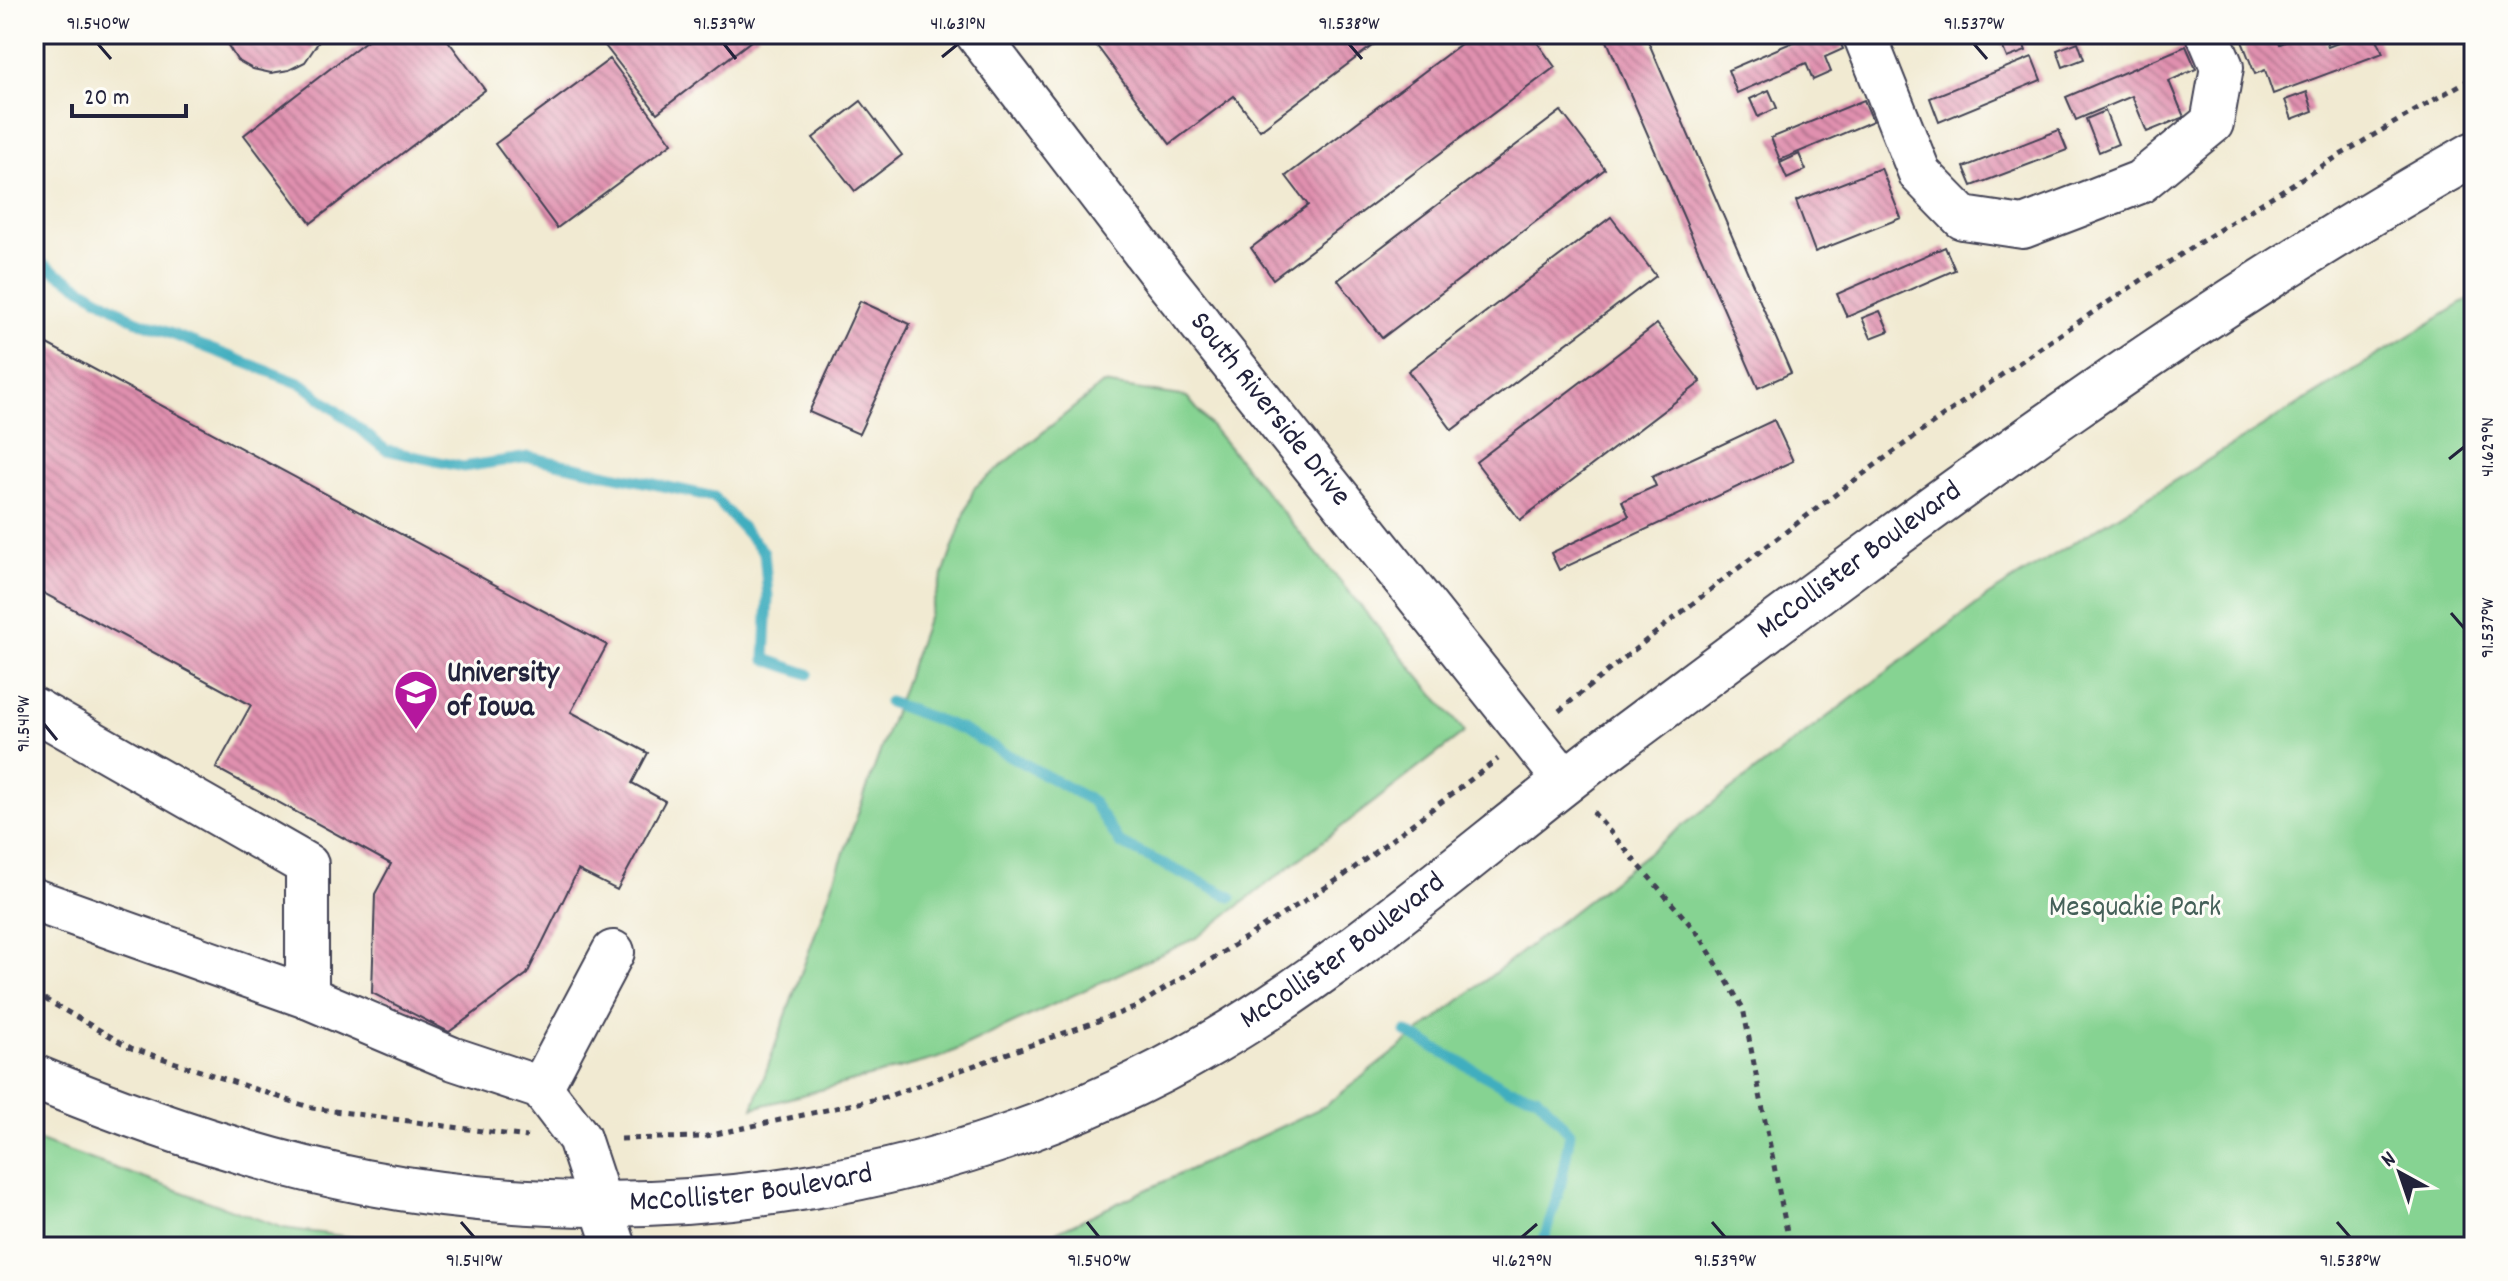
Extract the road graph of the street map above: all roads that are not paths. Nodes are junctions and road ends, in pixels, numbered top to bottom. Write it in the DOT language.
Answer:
graph roads {
  1 [pos="977,34"];
  2 [pos="1864,34"];
  3 [pos="2208,34"];
  4 [pos="2474,154"];
  5 [pos="34,709"];
  6 [pos="1565,781"];
  7 [pos="34,900"];
  8 [pos="613,952"];
  9 [pos="307,997"];
  10 [pos="34,1077"];
  11 [pos="541,1088"];
  12 [pos="600,1202"];
  13 [pos="615,1247"];
  1 -- 6 [label="street, South Riverside Drive"];
  2 -- 3 [label="street"];
  4 -- 6 [label="main road, McCollister Boulevard"];
  5 -- 9 [label="street"];
  6 -- 12 [label="main road, McCollister Boulevard"];
  7 -- 9 [label="street"];
  8 -- 11 [label="street"];
  9 -- 11 [label="street"];
  10 -- 12 [label="main road, McCollister Boulevard"];
  11 -- 12 [label="street"];
  12 -- 13 [label="street"];
}
